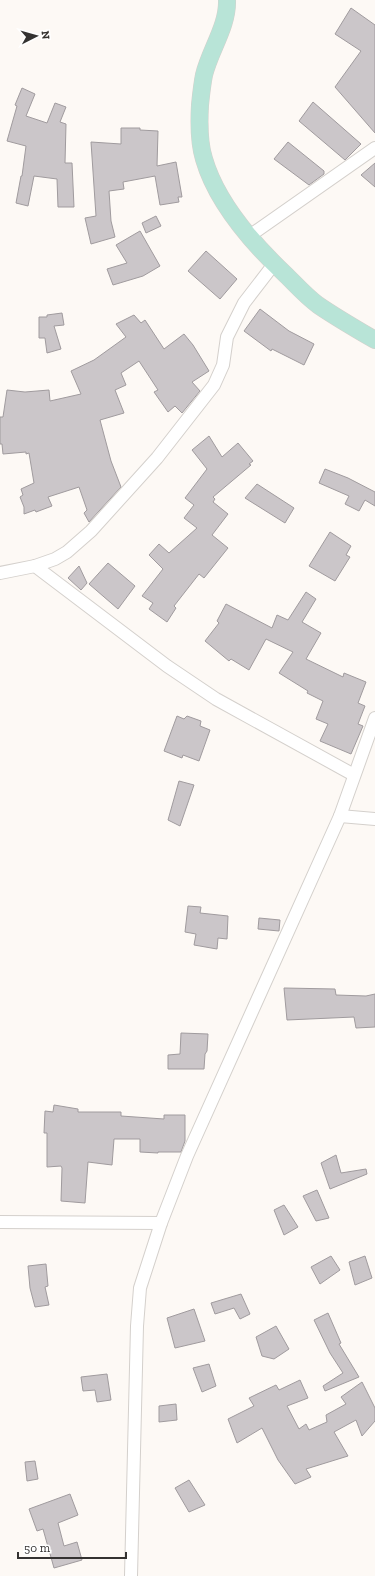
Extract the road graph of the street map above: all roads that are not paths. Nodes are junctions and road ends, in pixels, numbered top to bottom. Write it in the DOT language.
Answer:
graph roads {
  1 [pos="227,0"];
  2 [pos="375,148"];
  3 [pos="248,236"];
  4 [pos="274,264"];
  5 [pos="375,340"];
  6 [pos="35,566"];
  7 [pos="0,573"];
  8 [pos="375,718"];
  9 [pos="354,775"];
  10 [pos="340,816"];
  11 [pos="375,819"];
  12 [pos="0,1222"];
  13 [pos="161,1223"];
  14 [pos="131,1576"];
  1 -- 3 [label="main road"];
  2 -- 3 [label="street"];
  3 -- 4 [label="main road"];
  4 -- 5 [label="main road"];
  4 -- 6 [label="street"];
  6 -- 7 [label="street"];
  6 -- 9 [label="street"];
  8 -- 9 [label="street"];
  9 -- 10 [label="street"];
  10 -- 11 [label="street"];
  10 -- 13 [label="street"];
  12 -- 13 [label="street"];
  13 -- 14 [label="street"];
}
